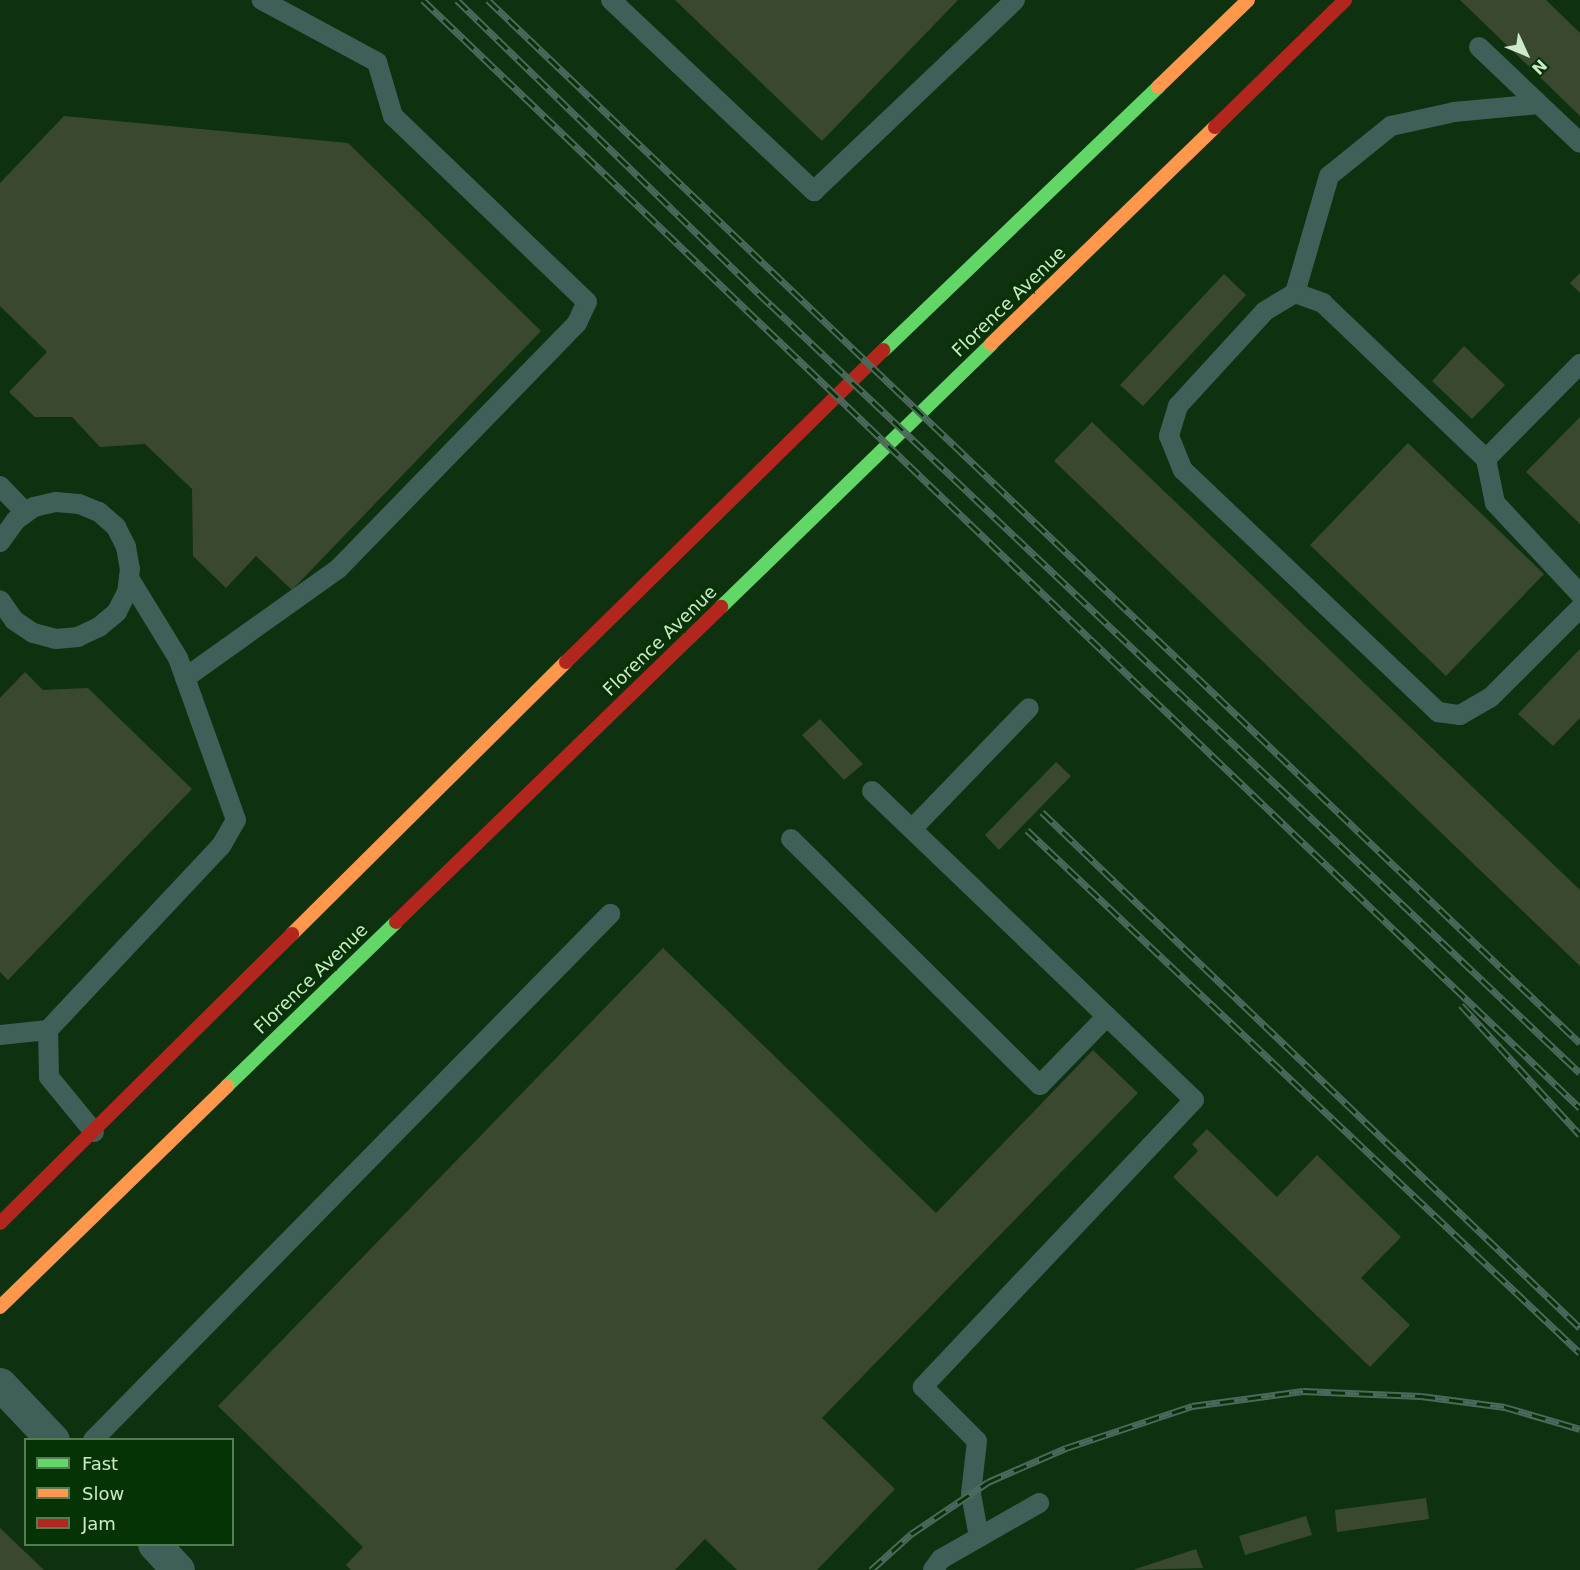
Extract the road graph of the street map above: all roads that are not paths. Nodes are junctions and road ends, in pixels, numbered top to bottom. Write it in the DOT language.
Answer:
graph roads {
  1 [pos="262,0"];
  2 [pos="611,0"];
  3 [pos="1015,0"];
  4 [pos="1248,0"];
  5 [pos="1345,0"];
  6 [pos="1479,46"];
  7 [pos="1539,104"];
  8 [pos="1580,143"];
  9 [pos="1294,293"];
  10 [pos="1580,364"];
  11 [pos="1486,459"];
  12 [pos="0,486"];
  13 [pos="26,513"];
  14 [pos="0,542"];
  15 [pos="129,578"];
  16 [pos="1580,594"];
  17 [pos="0,601"];
  18 [pos="1580,608"];
  19 [pos="185,678"];
  20 [pos="1029,708"];
  21 [pos="872,790"];
  22 [pos="912,829"];
  23 [pos="791,839"];
  24 [pos="610,914"];
  25 [pos="1107,1016"];
  26 [pos="48,1030"];
  27 [pos="0,1035"];
  28 [pos="94,1132"];
  29 [pos="0,1223"];
  30 [pos="0,1307"];
  31 [pos="0,1384"];
  32 [pos="51,1438"];
  33 [pos="95,1438"];
  34 [pos="1039,1503"];
  35 [pos="979,1537"];
  36 [pos="155,1546"];
  37 [pos="178,1570"];
  38 [pos="933,1570"];
  1 -- 19 [label="lane"];
  2 -- 3 [label="lane"];
  4 -- 28 [label="main road"];
  5 -- 30 [label="main road, Florence Avenue"];
  6 -- 7 [label="lane"];
  7 -- 8 [label="lane"];
  7 -- 9 [label="lane"];
  9 -- 11 [label="lane"];
  9 -- 18 [label="lane"];
  10 -- 11 [label="lane"];
  11 -- 16 [label="lane"];
  12 -- 13 [label="lane"];
  13 -- 14 [label="lane"];
  13 -- 15 [label="lane"];
  15 -- 17 [label="lane"];
  15 -- 19 [label="lane"];
  19 -- 26 [label="lane"];
  20 -- 22 [label="lane"];
  21 -- 22 [label="lane"];
  22 -- 25 [label="lane"];
  23 -- 25 [label="lane"];
  24 -- 33 [label="lane"];
  25 -- 35 [label="lane"];
  26 -- 27 [label="lane"];
  26 -- 28 [label="lane"];
  28 -- 29 [label="main road"];
  31 -- 32 [label="street"];
  34 -- 35 [label="lane"];
  35 -- 38 [label="lane"];
  36 -- 37 [label="street"];
}
